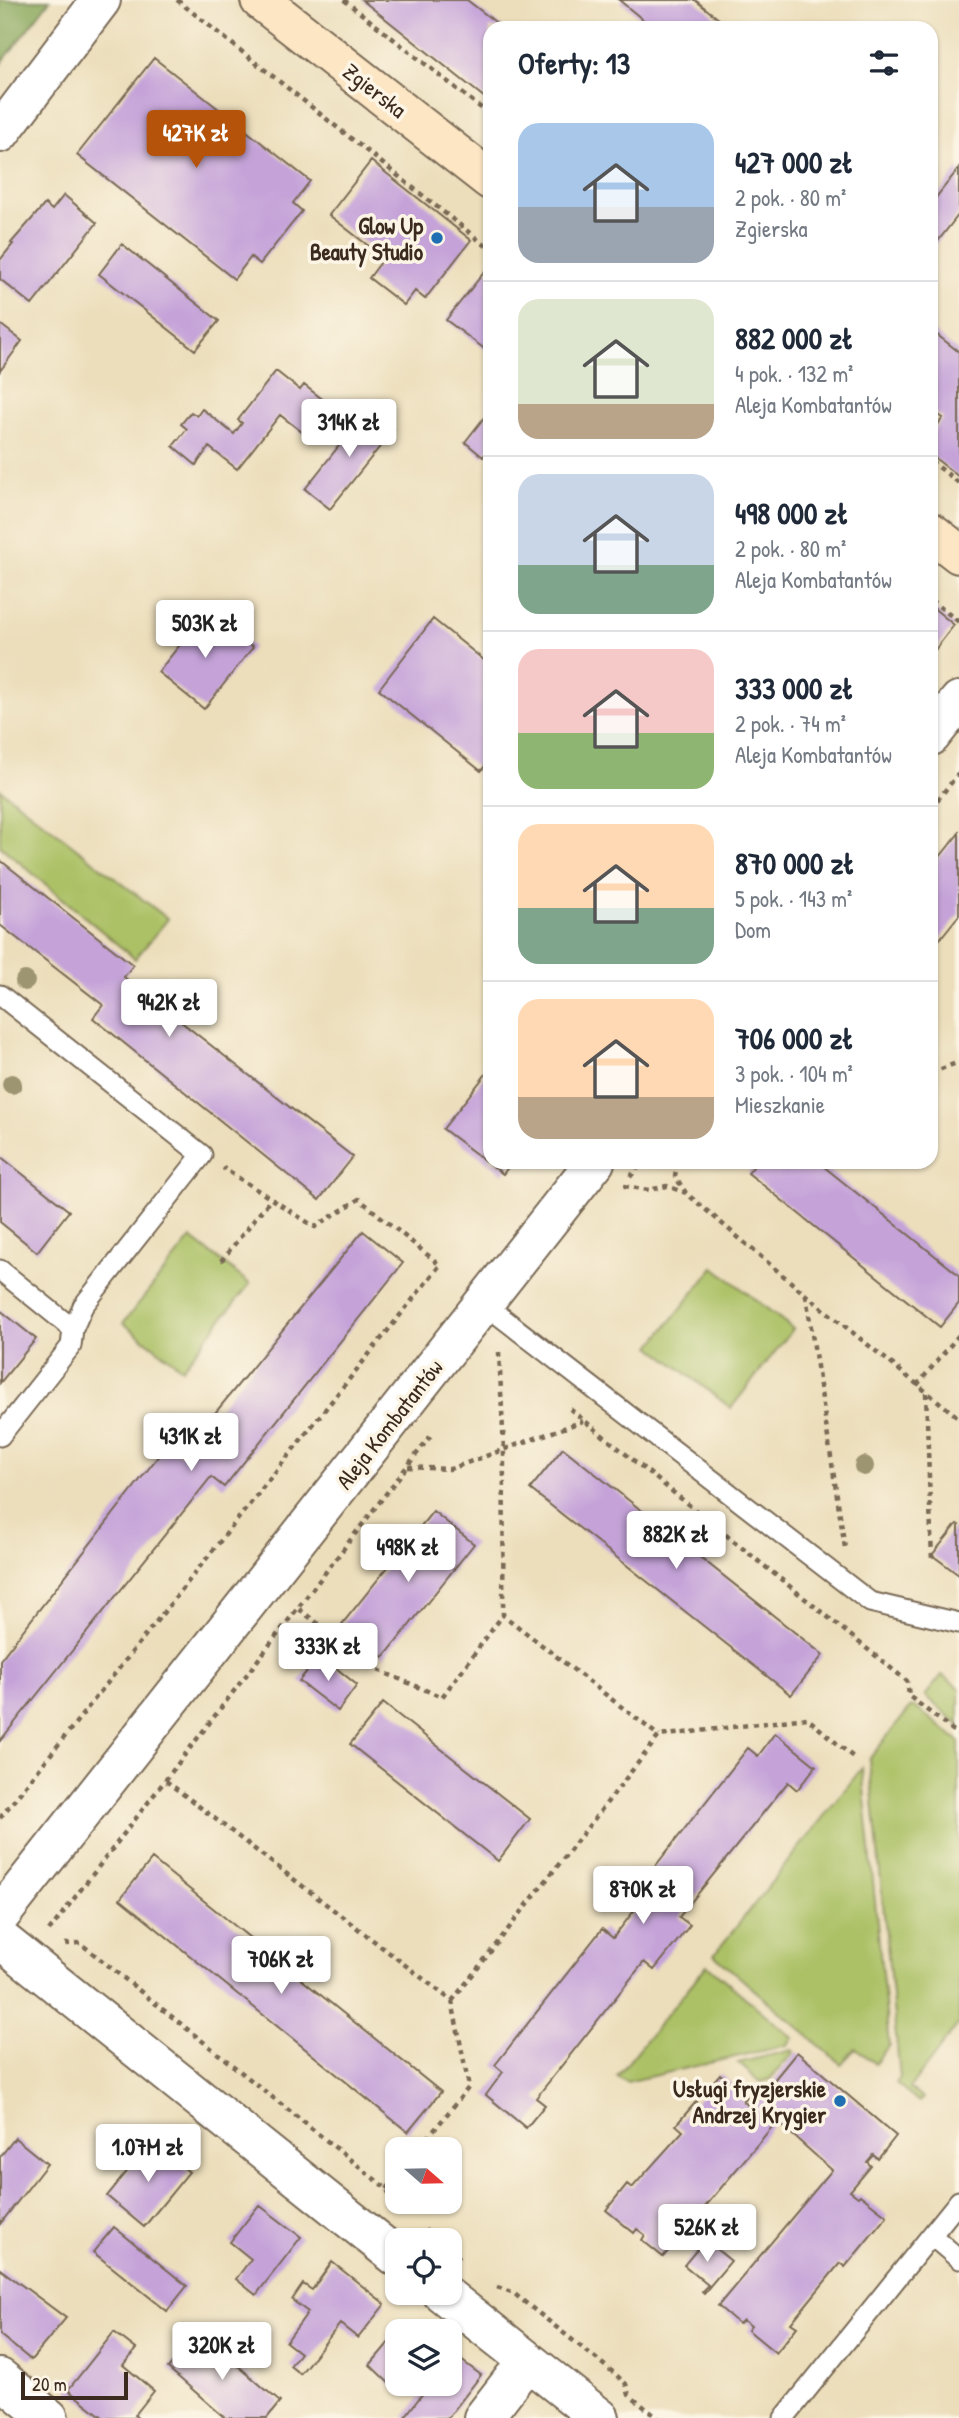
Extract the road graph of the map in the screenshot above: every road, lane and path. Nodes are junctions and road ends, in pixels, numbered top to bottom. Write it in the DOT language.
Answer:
graph roads {
  1 [pos="101,0"];
  2 [pos="177,0"];
  3 [pos="260,0"];
  4 [pos="344,0"];
  5 [pos="483,109"];
  6 [pos="0,133"];
  7 [pos="483,175"];
  8 [pos="483,243"];
  9 [pos="938,466"];
  10 [pos="959,483"];
  11 [pos="938,538"];
  12 [pos="959,554"];
  13 [pos="938,606"];
  14 [pos="959,622"];
  15 [pos="959,701"];
  16 [pos="938,727"];
  17 [pos="959,773"];
  18 [pos="938,799"];
  19 [pos="0,995"];
  20 [pos="959,1062"];
  21 [pos="938,1070"];
  22 [pos="202,1155"];
  23 [pos="589,1169"];
  24 [pos="637,1169"];
  25 [pos="676,1169"];
  26 [pos="686,1193"];
  27 [pos="271,1199"];
  28 [pos="220,1261"];
  29 [pos="0,1270"];
  30 [pos="806,1295"];
  31 [pos="483,1303"];
  32 [pos="73,1329"];
  33 [pos="959,1335"];
  34 [pos="499,1346"];
  35 [pos="508,1354"];
  36 [pos="492,1355"];
  37 [pos="917,1385"];
  38 [pos="926,1392"];
  39 [pos="565,1404"];
  40 [pos="959,1418"];
  41 [pos="583,1421"];
  42 [pos="432,1433"];
  43 [pos="0,1436"];
  44 [pos="504,1450"];
  45 [pos="407,1466"];
  46 [pos="932,1561"];
  47 [pos="850,1587"];
  48 [pos="299,1609"];
  49 [pos="503,1615"];
  50 [pos="959,1623"];
  51 [pos="859,1643"];
  52 [pos="959,1734"];
  53 [pos="659,1736"];
  54 [pos="853,1757"];
  55 [pos="166,1780"];
  56 [pos="0,1818"];
  57 [pos="0,1916"];
  58 [pos="0,1939"];
  59 [pos="452,2001"];
  60 [pos="429,2137"];
  61 [pos="385,2187"];
  62 [pos="959,2201"];
  63 [pos="420,2226"];
  64 [pos="423,2228"];
  65 [pos="932,2236"];
  66 [pos="385,2247"];
  67 [pos="959,2259"];
  68 [pos="462,2260"];
  69 [pos="468,2265"];
  70 [pos="486,2280"];
  71 [pos="457,2305"];
  72 [pos="527,2361"];
  73 [pos="0,2378"];
  74 [pos="49,2418"];
  75 [pos="483,2418"];
  76 [pos="600,2418"];
  77 [pos="659,2418"];
  78 [pos="784,2418"];
  1 -- 6 [label="street"];
  2 -- 8 [label="path"];
  3 -- 7 [label="main road, Zgierska"];
  4 -- 5 [label="path"];
  9 -- 10 [label="path"];
  11 -- 12 [label="main road"];
  13 -- 14 [label="path"];
  15 -- 16 [label="street"];
  17 -- 18 [label="path"];
  19 -- 22 [label="lane"];
  20 -- 21 [label="path"];
  22 -- 27 [label="path"];
  22 -- 32 [label="lane"];
  23 -- 31 [label="street, Aleja Kombatantów"];
  24 -- 26 [label="path"];
  25 -- 26 [label="path"];
  26 -- 30 [label="path"];
  27 -- 28 [label="path"];
  27 -- 56 [label="path"];
  29 -- 32 [label="lane"];
  30 -- 37 [label="path"];
  30 -- 47 [label="path"];
  31 -- 47 [label="lane"];
  31 -- 57 [label="street, Aleja Kombatantów"];
  32 -- 43 [label="lane"];
  33 -- 37 [label="path"];
  34 -- 35 [label="path"];
  34 -- 36 [label="path"];
  34 -- 44 [label="path"];
  37 -- 38 [label="path"];
  38 -- 40 [label="path"];
  38 -- 46 [label="path"];
  39 -- 41 [label="path"];
  41 -- 44 [label="path"];
  41 -- 51 [label="path"];
  42 -- 45 [label="path"];
  44 -- 45 [label="path"];
  44 -- 49 [label="path"];
  45 -- 48 [label="path"];
  47 -- 50 [label="lane"];
  47 -- 51 [label="path"];
  48 -- 49 [label="path"];
  48 -- 55 [label="path"];
  49 -- 53 [label="path"];
  51 -- 52 [label="path"];
  53 -- 54 [label="path"];
  53 -- 59 [label="path"];
  55 -- 59 [label="path"];
  55 -- 61 [label="path"];
  58 -- 66 [label="street"];
  59 -- 60 [label="path"];
  62 -- 65 [label="lane"];
  63 -- 64 [label="path"];
  65 -- 67 [label="lane"];
  65 -- 78 [label="lane"];
  68 -- 69 [label="path"];
  70 -- 77 [label="path"];
  71 -- 72 [label="street"];
  72 -- 75 [label="street"];
  72 -- 76 [label="street"];
  73 -- 74 [label="street"];
}
